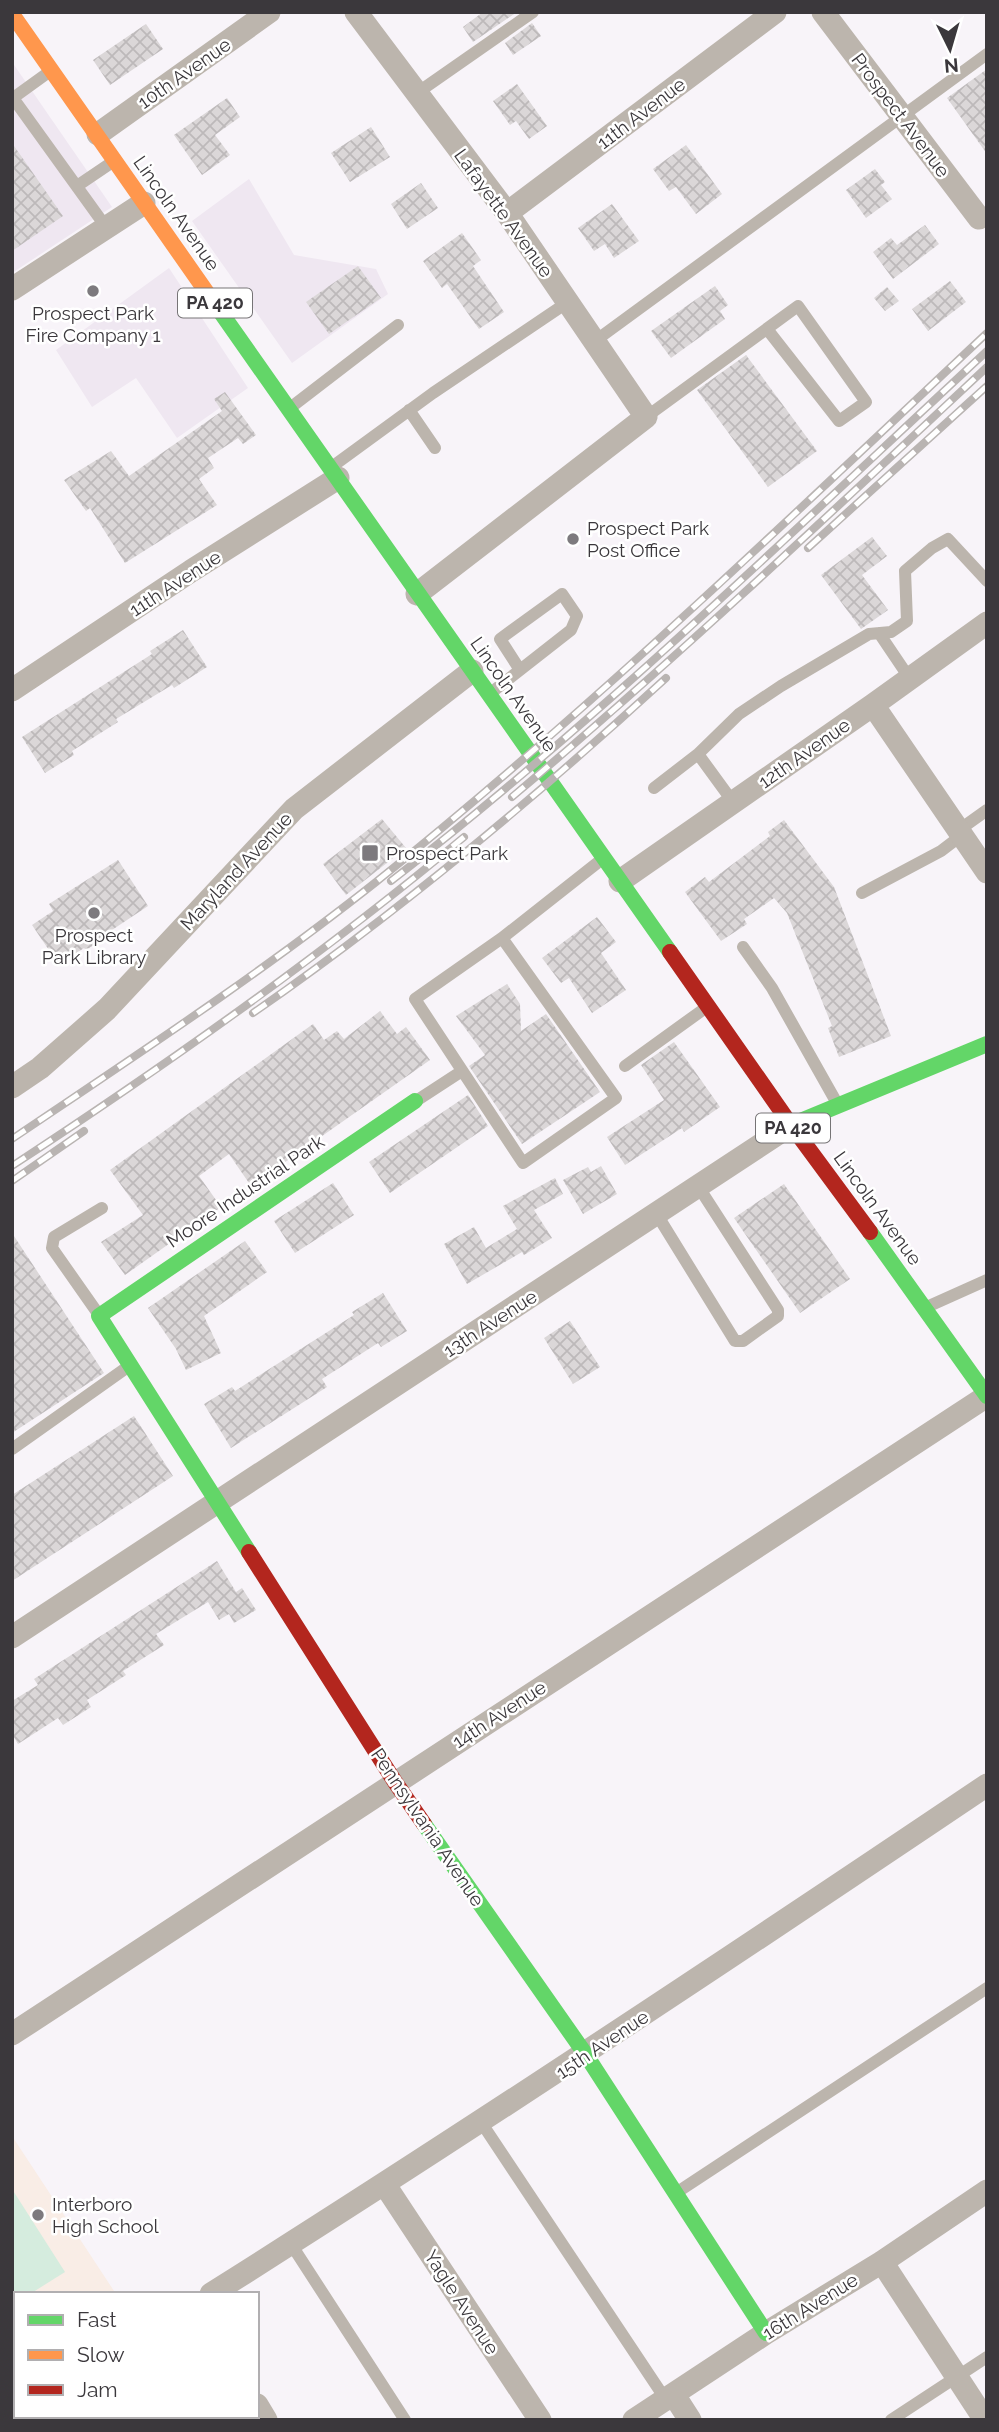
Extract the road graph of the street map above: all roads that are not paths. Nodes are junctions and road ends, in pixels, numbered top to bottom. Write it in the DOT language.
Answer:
graph roads {
  1 [pos="269,12"];
  2 [pos="356,12"];
  3 [pos="533,12"];
  4 [pos="775,12"];
  5 [pos="823,12"];
  6 [pos="12,14"];
  7 [pos="987,54"];
  8 [pos="52,70"];
  9 [pos="417,93"];
  10 [pos="903,118"];
  11 [pos="98,134"];
  12 [pos="115,160"];
  13 [pos="76,186"];
  14 [pos="144,203"];
  15 [pos="507,213"];
  16 [pos="979,218"];
  17 [pos="106,228"];
  18 [pos="12,289"];
  19 [pos="568,302"];
  20 [pos="398,325"];
  21 [pos="767,329"];
  22 [pos="595,341"];
  23 [pos="289,408"];
  24 [pos="409,411"];
  25 [pos="646,417"];
  26 [pos="435,448"];
  27 [pos="335,472"];
  28 [pos="987,581"];
  29 [pos="417,594"];
  30 [pos="987,623"];
  31 [pos="879,633"];
  32 [pos="520,670"];
  33 [pos="472,671"];
  34 [pos="909,679"];
  35 [pos="12,690"];
  36 [pos="489,695"];
  37 [pos="873,705"];
  38 [pos="698,754"];
  39 [pos="654,788"];
  40 [pos="733,802"];
  41 [pos="987,810"];
  42 [pos="960,833"];
  43 [pos="604,858"];
  44 [pos="987,872"];
  45 [pos="620,881"];
  46 [pos="862,893"];
  47 [pos="502,938"];
  48 [pos="743,947"];
  49 [pos="708,1006"];
  50 [pos="987,1044"];
  51 [pos="625,1066"];
  52 [pos="462,1070"];
  53 [pos="12,1087"];
  54 [pos="415,1101"];
  55 [pos="838,1105"];
  56 [pos="790,1125"];
  57 [pos="698,1186"];
  58 [pos="102,1208"];
  59 [pos="656,1213"];
  60 [pos="987,1280"];
  61 [pos="925,1307"];
  62 [pos="99,1316"];
  63 [pos="130,1365"];
  64 [pos="987,1396"];
  65 [pos="12,1449"];
  66 [pos="216,1503"];
  67 [pos="12,1637"];
  68 [pos="395,1782"];
  69 [pos="987,1785"];
  70 [pos="987,1988"];
  71 [pos="12,2034"];
  72 [pos="586,2055"];
  73 [pos="481,2122"];
  74 [pos="385,2185"];
  75 [pos="987,2192"];
  76 [pos="676,2193"];
  77 [pos="291,2244"];
  78 [pos="882,2262"];
  79 [pos="214,2292"];
  80 [pos="766,2333"];
  81 [pos="987,2357"];
  82 [pos="957,2377"];
  83 [pos="670,2397"];
  84 [pos="405,2420"];
  85 [pos="540,2420"];
  86 [pos="634,2420"];
  87 [pos="690,2420"];
  88 [pos="891,2420"];
  89 [pos="985,2420"];
  1 -- 11 [label="street, 10th Avenue"];
  2 -- 9 [label="street, Lafayette Avenue"];
  3 -- 9 [label="lane"];
  4 -- 15 [label="street, 11th Avenue"];
  5 -- 10 [label="street, Prospect Avenue"];
  6 -- 8 [label="street, Lincoln Avenue / PA 420"];
  7 -- 10 [label="lane"];
  8 -- 11 [label="street, Lincoln Avenue / PA 420"];
  8 -- 13 [label="lane"];
  9 -- 15 [label="street, Lafayette Avenue"];
  10 -- 16 [label="street, Prospect Avenue"];
  10 -- 22 [label="lane"];
  11 -- 12 [label="street, Lincoln Avenue / PA 420"];
  12 -- 13 [label="lane"];
  12 -- 14 [label="street, Lincoln Avenue / PA 420"];
  13 -- 17 [label="lane"];
  14 -- 17 [label="street"];
  14 -- 23 [label="street, Lincoln Avenue / PA 420"];
  15 -- 19 [label="street, Lafayette Avenue"];
  17 -- 18 [label="street"];
  19 -- 22 [label="street, Lafayette Avenue"];
  19 -- 24 [label="lane"];
  20 -- 23 [label="lane"];
  21 -- 21 [label="lane"];
  21 -- 25 [label="lane"];
  22 -- 25 [label="street, Lafayette Avenue"];
  23 -- 27 [label="street, Lincoln Avenue / PA 420"];
  24 -- 26 [label="lane"];
  24 -- 27 [label="lane"];
  25 -- 29 [label="street"];
  27 -- 29 [label="street, Lincoln Avenue / PA 420"];
  27 -- 35 [label="street, 11th Avenue"];
  28 -- 31 [label="lane"];
  29 -- 33 [label="street, Lincoln Avenue / PA 420"];
  30 -- 34 [label="street, 12th Avenue"];
  31 -- 34 [label="lane"];
  31 -- 38 [label="lane"];
  32 -- 32 [label="lane"];
  32 -- 36 [label="lane"];
  33 -- 36 [label="street, Lincoln Avenue / PA 420"];
  33 -- 53 [label="street, Maryland Avenue"];
  34 -- 37 [label="street, 12th Avenue"];
  36 -- 43 [label="street, Lincoln Avenue / PA 420"];
  37 -- 40 [label="street, 12th Avenue"];
  37 -- 42 [label="street"];
  38 -- 39 [label="lane"];
  38 -- 40 [label="lane"];
  40 -- 45 [label="street, 12th Avenue"];
  41 -- 42 [label="lane"];
  42 -- 44 [label="street"];
  42 -- 46 [label="lane"];
  43 -- 45 [label="street, Lincoln Avenue / PA 420"];
  43 -- 47 [label="lane"];
  45 -- 49 [label="street, Lincoln Avenue / PA 420"];
  47 -- 52 [label="lane"];
  47 -- 52 [label="lane"];
  48 -- 55 [label="lane"];
  49 -- 51 [label="lane"];
  49 -- 56 [label="street, Lincoln Avenue / PA 420"];
  50 -- 55 [label="street, 13th Avenue"];
  52 -- 54 [label="lane"];
  54 -- 62 [label="street, Moore Industrial Park"];
  55 -- 56 [label="street, 13th Avenue"];
  56 -- 57 [label="street, 13th Avenue"];
  56 -- 61 [label="street, Lincoln Avenue / PA 420"];
  57 -- 59 [label="street, 13th Avenue"];
  57 -- 59 [label="lane"];
  58 -- 62 [label="lane"];
  59 -- 66 [label="street, 13th Avenue"];
  60 -- 61 [label="lane"];
  61 -- 64 [label="street, Lincoln Avenue / PA 420"];
  62 -- 63 [label="street, Pennsylvania Avenue"];
  63 -- 65 [label="lane"];
  63 -- 66 [label="street, Pennsylvania Avenue"];
  64 -- 68 [label="street, 14th Avenue"];
  66 -- 67 [label="street, 13th Avenue"];
  66 -- 68 [label="street, Pennsylvania Avenue"];
  68 -- 71 [label="street, 14th Avenue"];
  68 -- 72 [label="street, Pennsylvania Avenue"];
  69 -- 72 [label="street, 15th Avenue"];
  70 -- 76 [label="lane"];
  72 -- 73 [label="street, 15th Avenue"];
  72 -- 76 [label="street, Pennsylvania Avenue"];
  73 -- 74 [label="street, 15th Avenue"];
  73 -- 83 [label="lane"];
  74 -- 77 [label="street, 15th Avenue"];
  74 -- 85 [label="street, Yagle Avenue"];
  75 -- 78 [label="street, 16th Avenue"];
  76 -- 80 [label="street, Pennsylvania Avenue"];
  77 -- 79 [label="street, 15th Avenue"];
  77 -- 84 [label="lane"];
  78 -- 80 [label="street, 16th Avenue"];
  78 -- 82 [label="street"];
  80 -- 83 [label="street, 16th Avenue"];
  81 -- 82 [label="lane"];
  82 -- 88 [label="lane"];
  82 -- 89 [label="street"];
  83 -- 86 [label="street, 16th Avenue"];
  83 -- 87 [label="street"];
}
